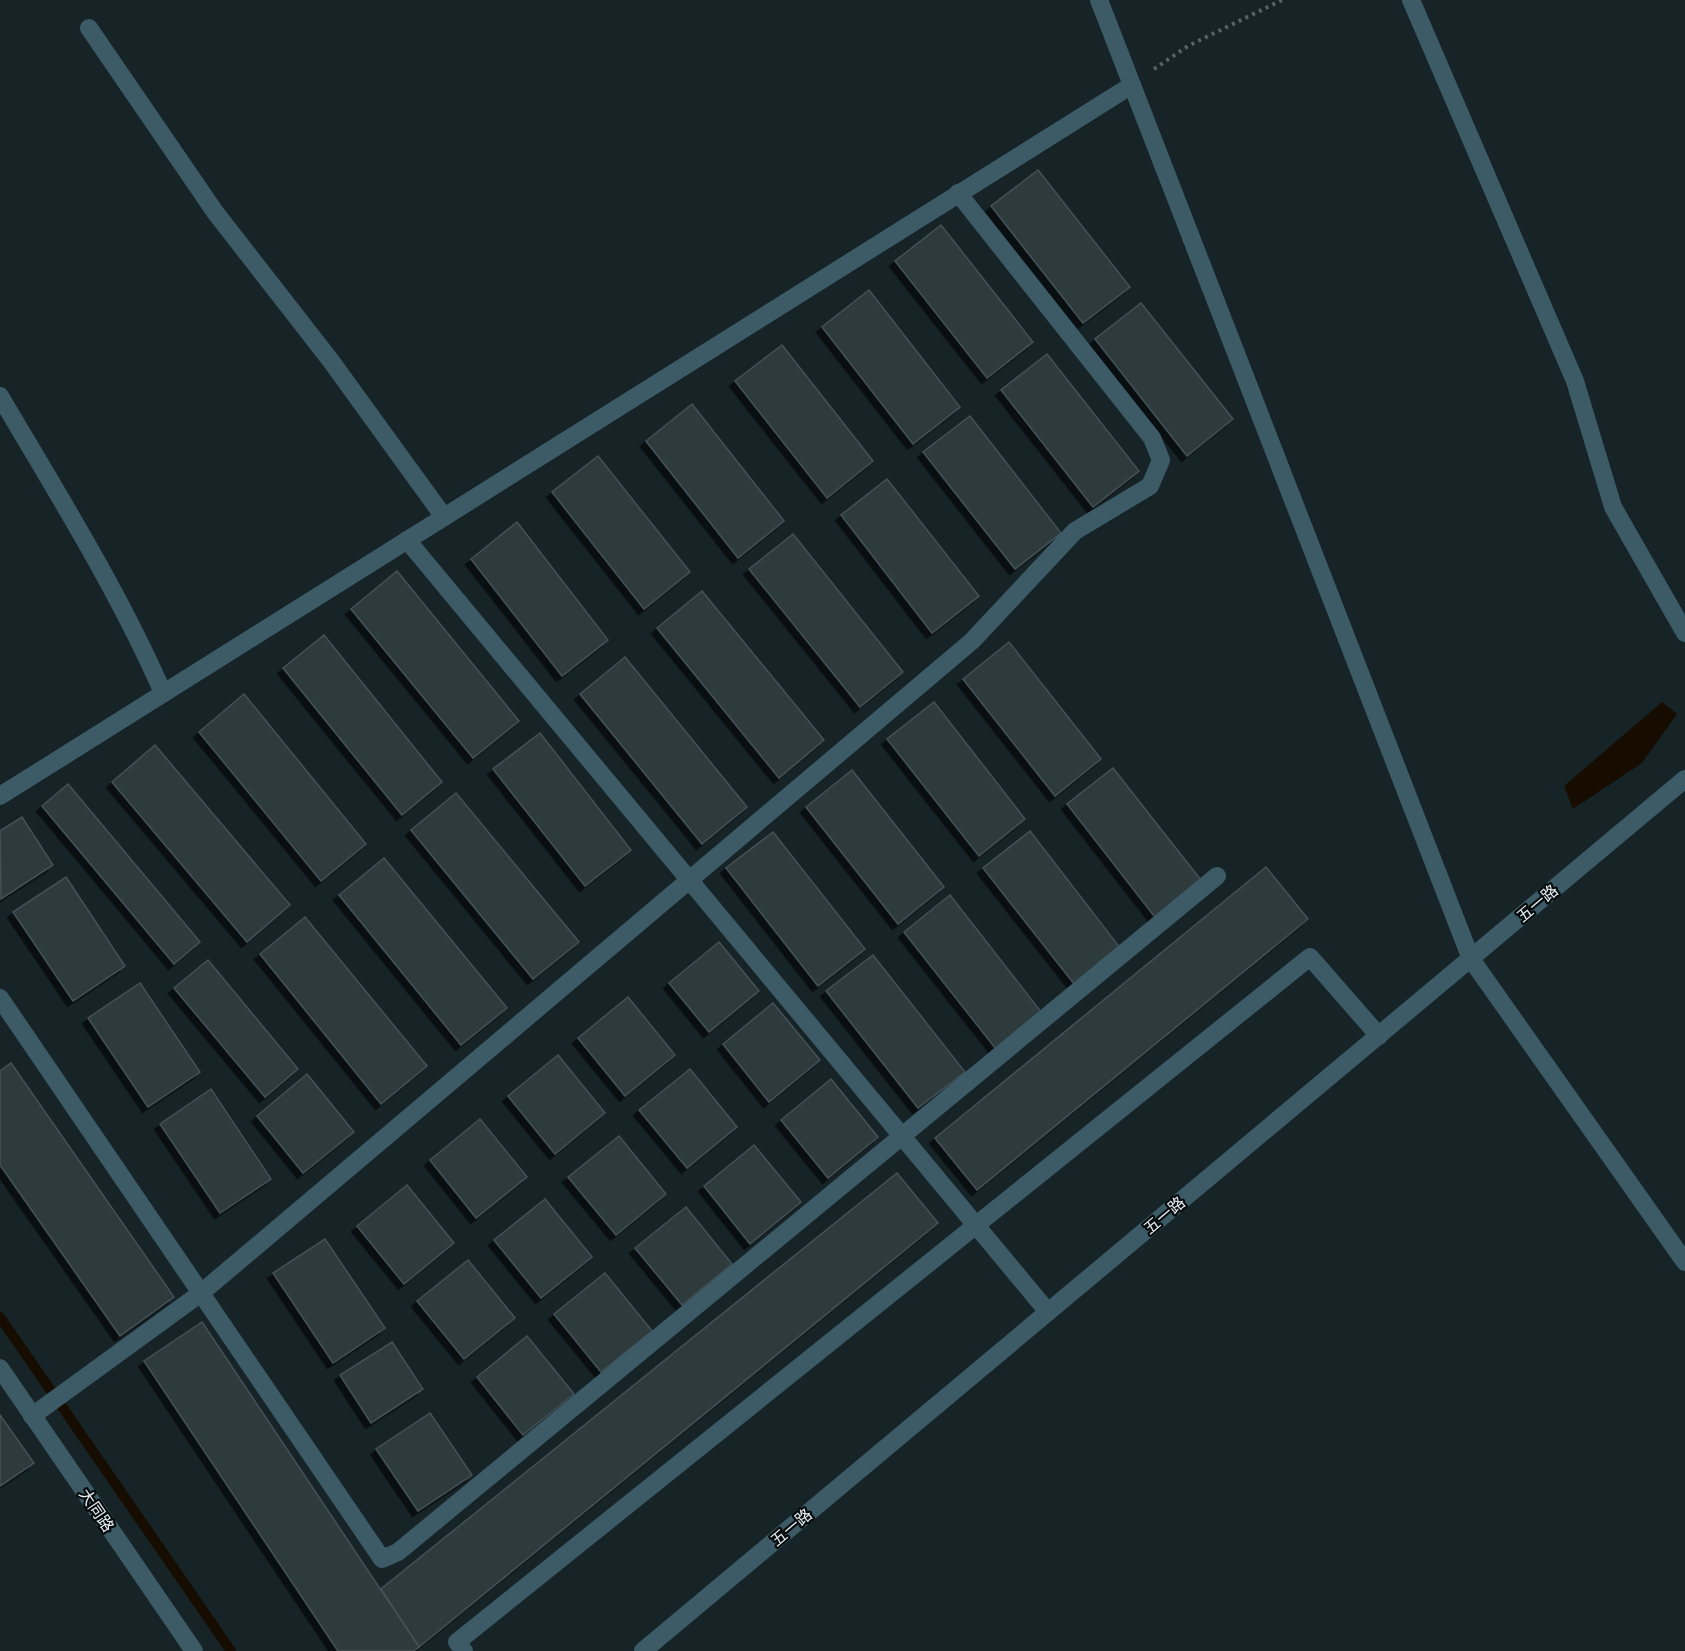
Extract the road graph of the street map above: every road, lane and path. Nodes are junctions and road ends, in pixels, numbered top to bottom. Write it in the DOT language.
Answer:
graph roads {
  1 [pos="1099,0"];
  2 [pos="1282,0"];
  3 [pos="1411,0"];
  4 [pos="89,28"];
  5 [pos="1131,84"];
  6 [pos="958,193"];
  7 [pos="0,396"];
  8 [pos="444,517"];
  9 [pos="407,540"];
  10 [pos="1685,633"];
  11 [pos="164,693"];
  12 [pos="1685,779"];
  13 [pos="0,796"];
  14 [pos="1217,876"];
  15 [pos="690,880"];
  16 [pos="1470,959"];
  17 [pos="0,998"];
  18 [pos="1379,1036"];
  19 [pos="902,1136"];
  20 [pos="976,1226"];
  21 [pos="1685,1262"];
  22 [pos="201,1293"];
  23 [pos="1048,1312"];
  24 [pos="0,1368"];
  25 [pos="39,1411"];
  26 [pos="194,1651"];
  27 [pos="464,1651"];
  28 [pos="643,1651"];
  1 -- 5 [label="street"];
  2 -- 5 [label="path"];
  3 -- 10 [label="street"];
  4 -- 8 [label="street"];
  5 -- 6 [label="street"];
  5 -- 16 [label="street"];
  6 -- 8 [label="street"];
  6 -- 15 [label="street"];
  7 -- 11 [label="street"];
  8 -- 9 [label="street"];
  9 -- 11 [label="street"];
  9 -- 15 [label="street"];
  11 -- 13 [label="street"];
  12 -- 16 [label="street, 五一路"];
  14 -- 19 [label="street"];
  15 -- 19 [label="street"];
  15 -- 22 [label="street"];
  16 -- 18 [label="street, 五一路"];
  16 -- 21 [label="street"];
  17 -- 22 [label="street"];
  18 -- 20 [label="street"];
  18 -- 23 [label="street, 五一路"];
  19 -- 20 [label="street"];
  19 -- 22 [label="street"];
  20 -- 23 [label="street"];
  20 -- 27 [label="street"];
  22 -- 25 [label="street"];
  23 -- 28 [label="street, 五一路"];
  24 -- 25 [label="street, 大同路"];
  25 -- 26 [label="street, 大同路"];
}
